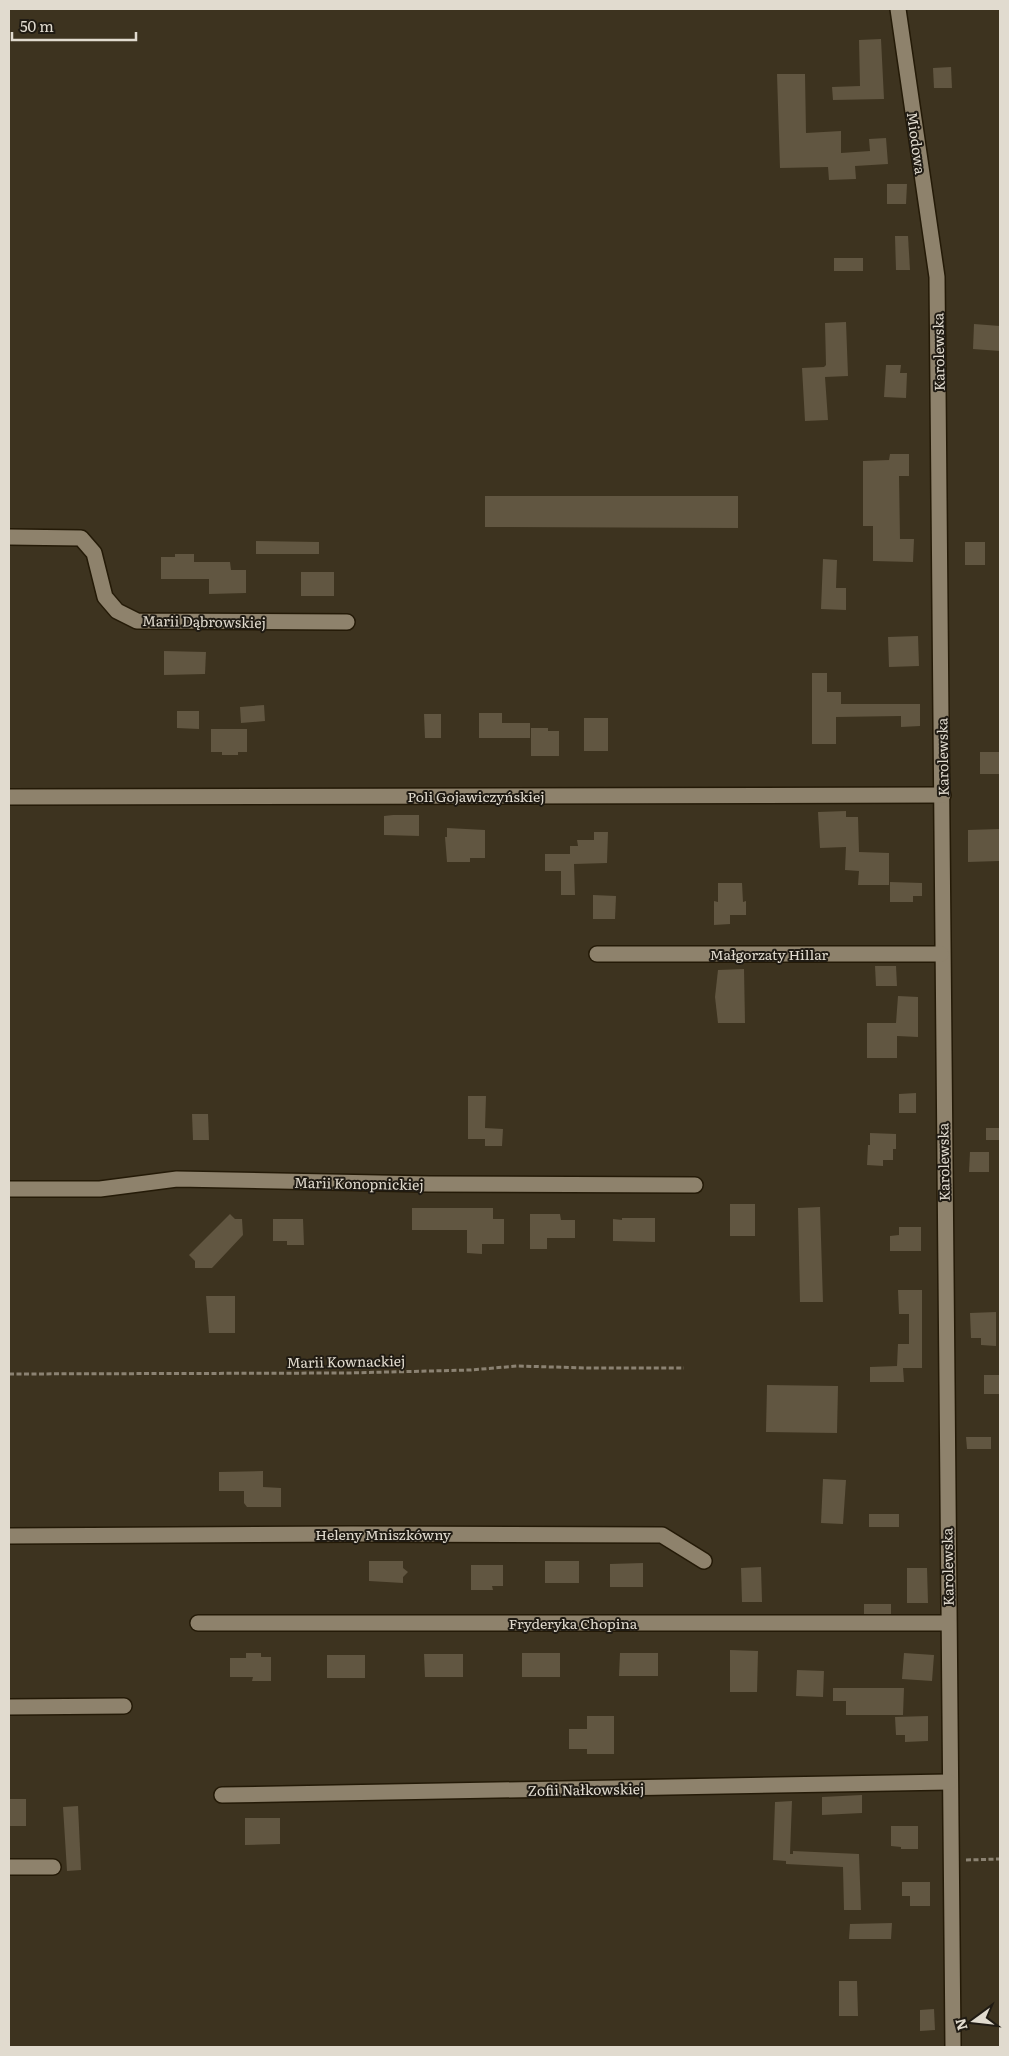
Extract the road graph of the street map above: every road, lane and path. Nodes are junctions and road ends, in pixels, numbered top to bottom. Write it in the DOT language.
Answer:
graph roads {
  1 [pos="898,9"];
  2 [pos="937,277"];
  3 [pos="9,537"];
  4 [pos="347,622"];
  5 [pos="943,794"];
  6 [pos="9,797"];
  7 [pos="597,954"];
  8 [pos="941,954"];
  9 [pos="695,1185"];
  10 [pos="9,1189"];
  11 [pos="684,1368"];
  12 [pos="9,1374"];
  13 [pos="9,1536"];
  14 [pos="704,1561"];
  15 [pos="198,1623"];
  16 [pos="948,1624"];
  17 [pos="124,1706"];
  18 [pos="9,1707"];
  19 [pos="950,1782"];
  20 [pos="222,1795"];
  21 [pos="1000,1859"];
  22 [pos="950,1860"];
  23 [pos="9,1867"];
  24 [pos="53,1867"];
  25 [pos="953,2047"];
  1 -- 2 [label="street, Miodowa"];
  2 -- 5 [label="street, Karolewska"];
  3 -- 4 [label="street, Marii Dąbrowskiej"];
  5 -- 6 [label="street, Poli Gojawiczyńskiej"];
  5 -- 8 [label="street, Karolewska"];
  7 -- 8 [label="street, Małgorzaty Hillar"];
  8 -- 16 [label="street, Karolewska"];
  9 -- 10 [label="street, Marii Konopnickiej"];
  11 -- 12 [label="path, Marii Kownackiej"];
  13 -- 14 [label="street, Heleny Mniszkówny"];
  15 -- 16 [label="street, Fryderyka Chopina"];
  16 -- 19 [label="street, Karolewska"];
  17 -- 18 [label="street"];
  19 -- 20 [label="street, Zofii Nałkowskiej"];
  19 -- 22 [label="street, Karolewska"];
  21 -- 22 [label="path"];
  22 -- 25 [label="street, Karolewska"];
  23 -- 24 [label="street"];
}
